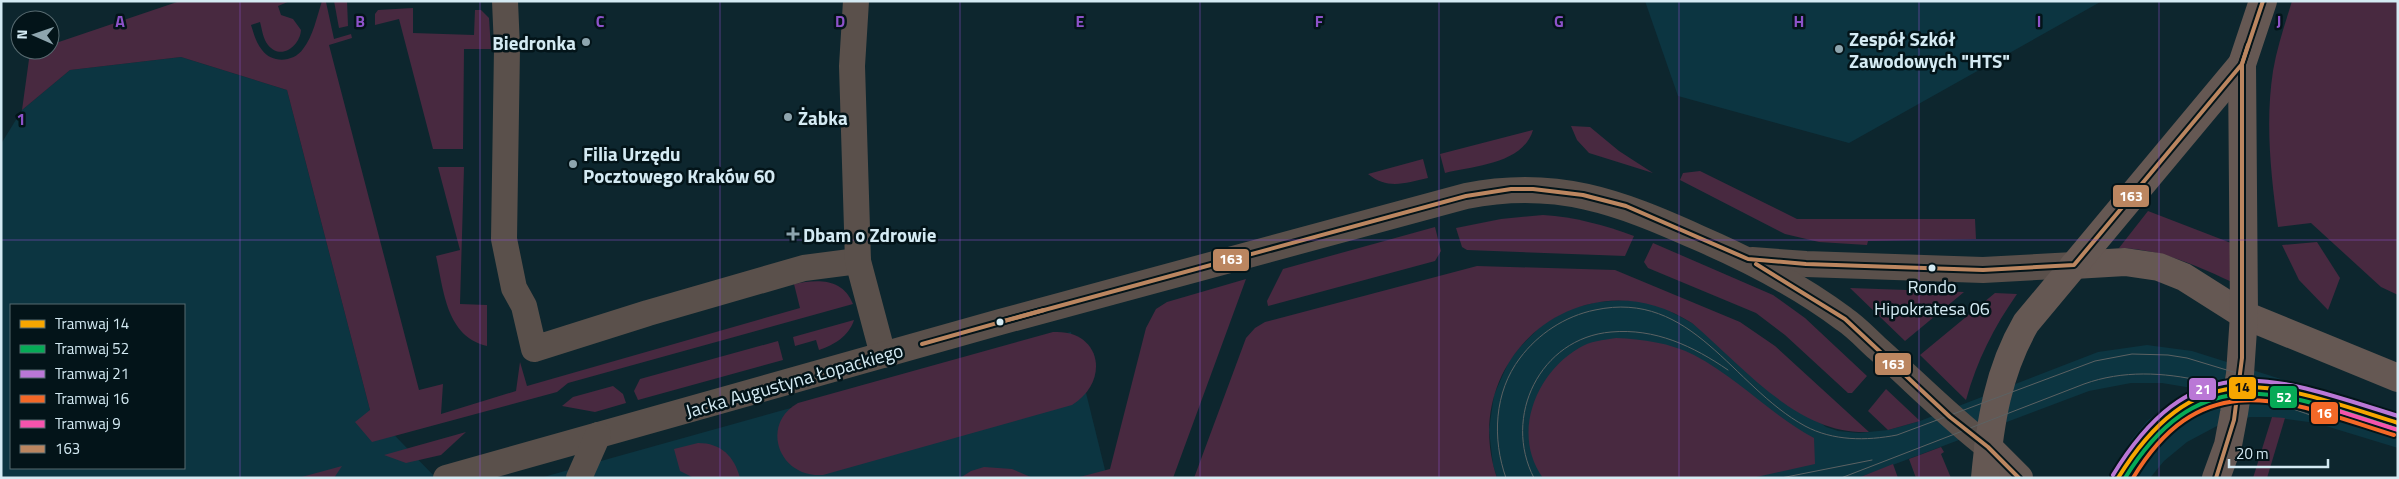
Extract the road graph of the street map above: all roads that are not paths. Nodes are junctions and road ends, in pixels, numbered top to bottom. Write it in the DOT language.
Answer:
graph roads {
  1 [pos="505,1"];
  2 [pos="856,1"];
  3 [pos="2263,1"];
  4 [pos="2242,64"];
  5 [pos="1748,259"];
  6 [pos="858,261"];
  7 [pos="2074,265"];
  8 [pos="2244,315"];
  9 [pos="883,355"];
  10 [pos="2398,378"];
  11 [pos="598,435"];
  12 [pos="1988,447"];
  13 [pos="446,478"];
  14 [pos="579,478"];
  15 [pos="1985,478"];
  16 [pos="2019,478"];
  17 [pos="2216,478"];
  1 -- 6 [label="street"];
  2 -- 6 [label="street"];
  3 -- 4 [label="street"];
  4 -- 7 [label="street"];
  4 -- 8 [label="street"];
  5 -- 7 [label="street, Jacka Augustyna Łopackiego"];
  5 -- 9 [label="street, Jacka Augustyna Łopackiego"];
  5 -- 12 [label="street, Jacka Augustyna Łopackiego"];
  6 -- 9 [label="street"];
  7 -- 8 [label="street"];
  7 -- 12 [label="street"];
  8 -- 10 [label="street"];
  8 -- 17 [label="street"];
  9 -- 11 [label="street, Jacka Augustyna Łopackiego"];
  11 -- 13 [label="street, Jacka Augustyna Łopackiego"];
  11 -- 14 [label="street"];
  12 -- 15 [label="street"];
  12 -- 16 [label="street"];
}
